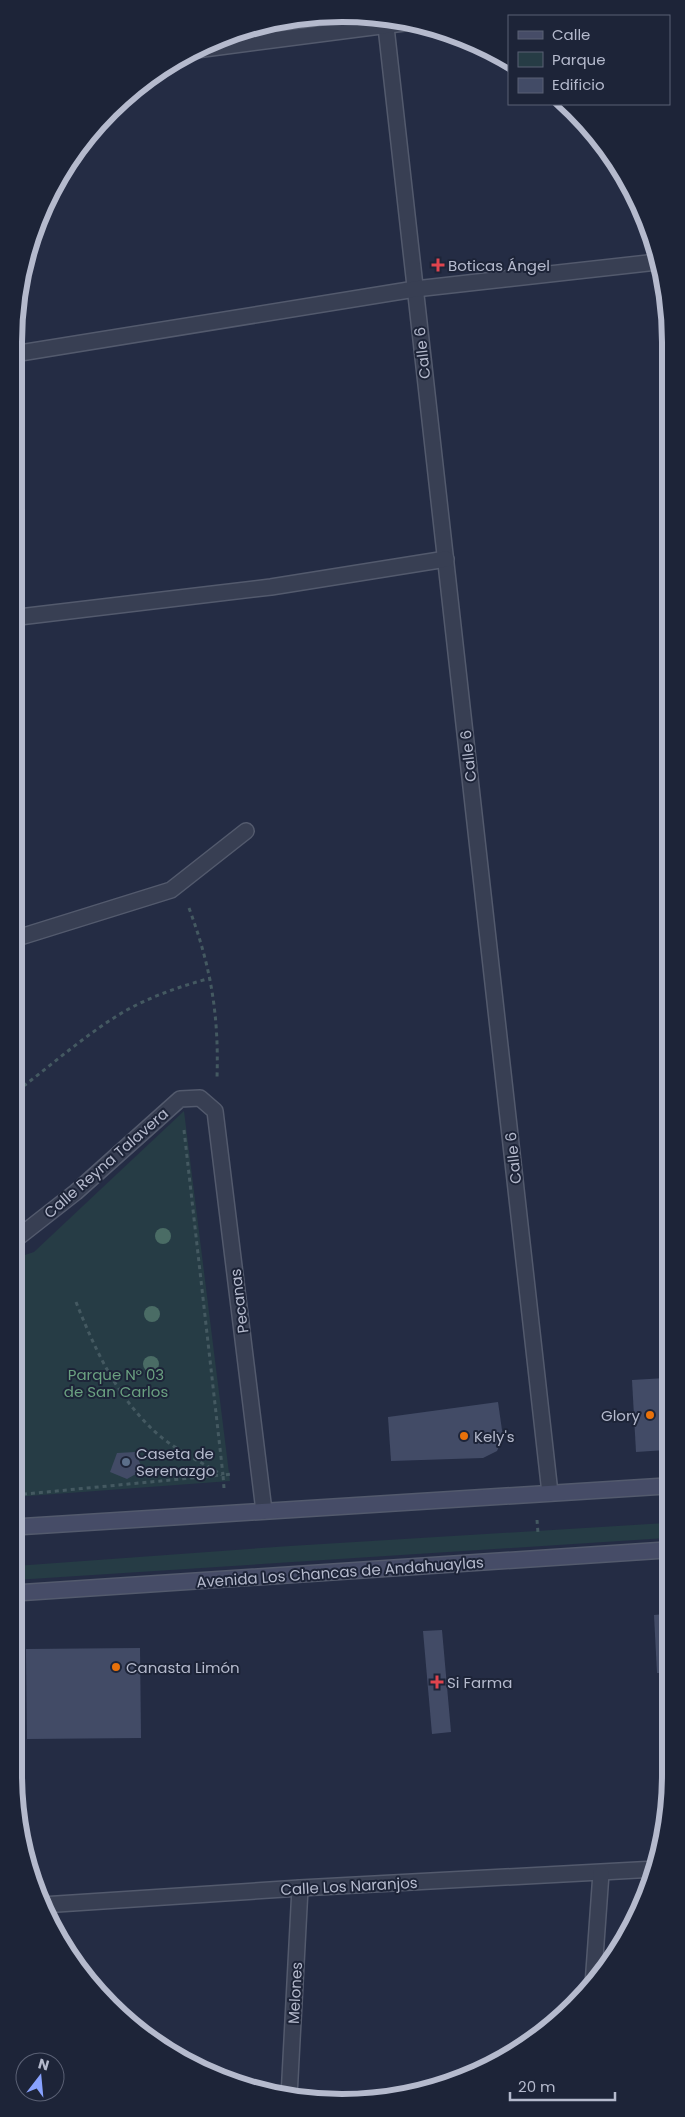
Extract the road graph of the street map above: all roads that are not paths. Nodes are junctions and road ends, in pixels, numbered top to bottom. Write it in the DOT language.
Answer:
graph roads {
  1 [pos="369,24"];
  2 [pos="385,25"];
  3 [pos="223,46"];
  4 [pos="653,263"];
  5 [pos="415,289"];
  6 [pos="22,353"];
  7 [pos="446,559"];
  8 [pos="22,617"];
  9 [pos="246,831"];
  10 [pos="22,936"];
  11 [pos="215,1111"];
  12 [pos="22,1234"];
  13 [pos="662,1486"];
  14 [pos="550,1493"];
  15 [pos="264,1512"];
  16 [pos="22,1527"];
  17 [pos="662,1550"];
  18 [pos="22,1592"];
  19 [pos="648,1870"];
  20 [pos="601,1873"];
  21 [pos="300,1888"];
  22 [pos="51,1904"];
  23 [pos="594,1971"];
  24 [pos="289,2090"];
  1 -- 3 [label="street"];
  2 -- 5 [label="street, Calle 6"];
  4 -- 5 [label="street"];
  5 -- 6 [label="street"];
  5 -- 7 [label="street, Calle 6"];
  7 -- 8 [label="street"];
  7 -- 14 [label="street, Calle 6"];
  9 -- 10 [label="street"];
  11 -- 12 [label="street, Calle Reyna Talavera"];
  11 -- 15 [label="street, Pecanas"];
  13 -- 14 [label="main road"];
  14 -- 15 [label="main road"];
  15 -- 16 [label="main road"];
  17 -- 18 [label="main road, Avenida Los Chancas de Andahuaylas"];
  19 -- 20 [label="street, Calle Los Naranjos"];
  20 -- 21 [label="street, Calle Los Naranjos"];
  20 -- 23 [label="street"];
  21 -- 22 [label="street, Calle Los Naranjos"];
  21 -- 24 [label="street, Melones"];
}
